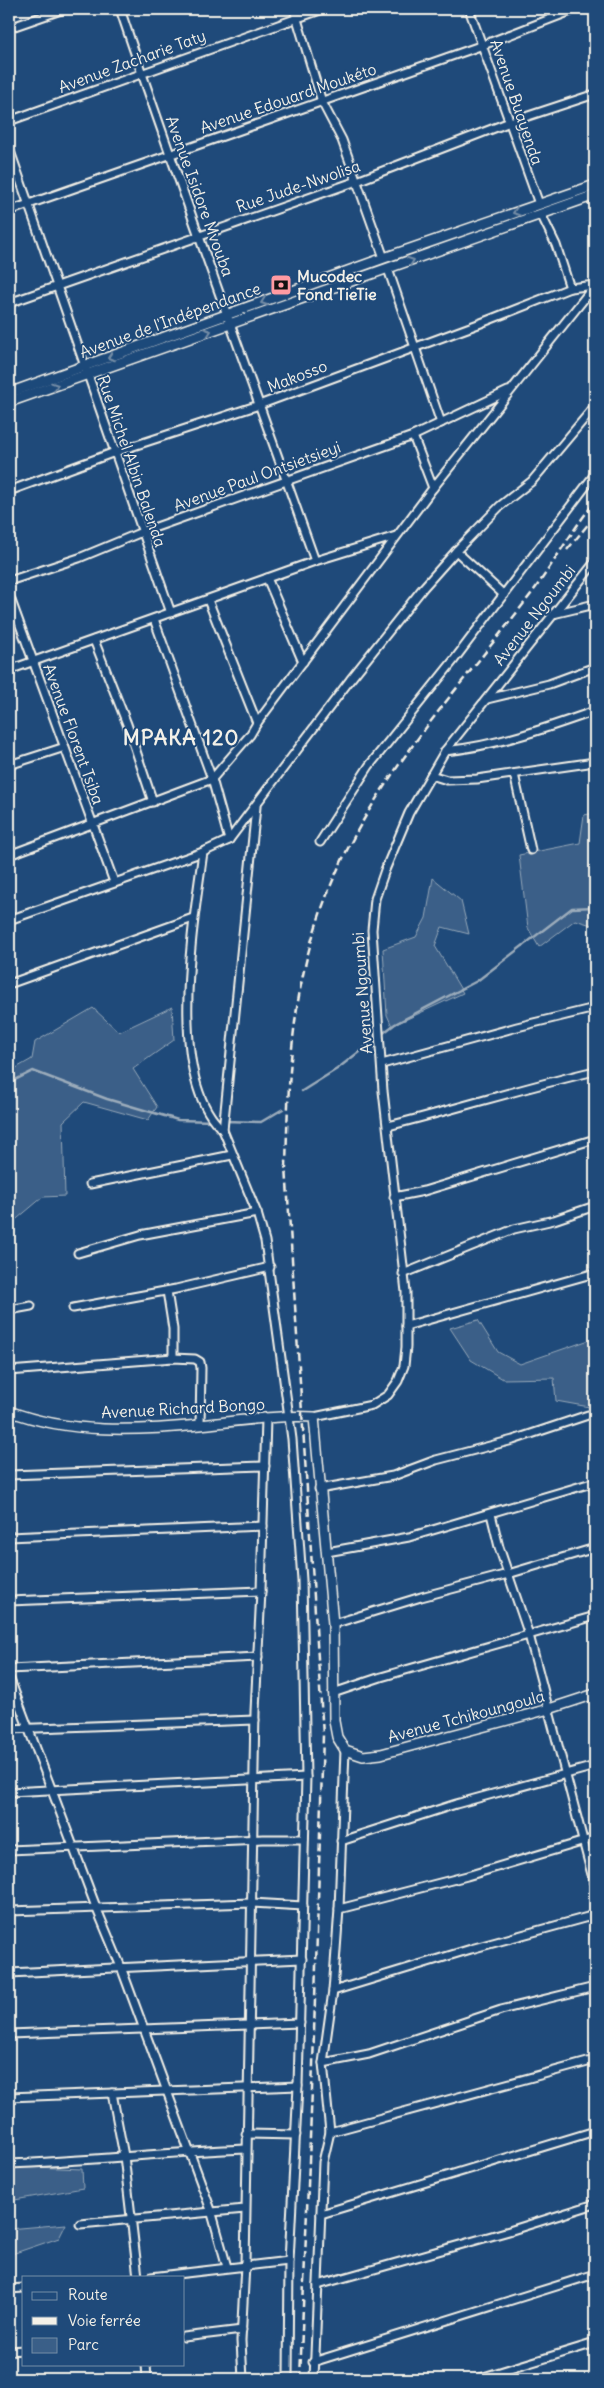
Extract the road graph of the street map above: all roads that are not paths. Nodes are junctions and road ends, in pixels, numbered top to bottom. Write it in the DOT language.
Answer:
graph roads {
  1 [pos="64,9"];
  2 [pos="120,9"];
  3 [pos="294,9"];
  4 [pos="323,9"];
  5 [pos="469,9"];
  6 [pos="576,9"];
  7 [pos="297,17"];
  8 [pos="9,28"];
  9 [pos="483,45"];
  10 [pos="141,72"];
  11 [pos="595,94"];
  12 [pos="322,102"];
  13 [pos="9,122"];
  14 [pos="510,122"];
  15 [pos="9,148"];
  16 [pos="169,154"];
  17 [pos="357,181"];
  18 [pos="595,185"];
  19 [pos="595,195"];
  20 [pos="28,204"];
  21 [pos="539,204"];
  22 [pos="9,210"];
  23 [pos="541,214"];
  24 [pos="198,235"];
  25 [pos="384,258"];
  26 [pos="388,269"];
  27 [pos="595,285"];
  28 [pos="58,286"];
  29 [pos="570,288"];
  30 [pos="9,303"];
  31 [pos="230,320"];
  32 [pos="416,347"];
  33 [pos="86,371"];
  34 [pos="511,390"];
  35 [pos="9,393"];
  36 [pos="9,402"];
  37 [pos="259,405"];
  38 [pos="595,406"];
  39 [pos="441,423"];
  40 [pos="413,436"];
  41 [pos="115,452"];
  42 [pos="595,474"];
  43 [pos="287,481"];
  44 [pos="433,488"];
  45 [pos="9,491"];
  46 [pos="142,532"];
  47 [pos="396,536"];
  48 [pos="456,551"];
  49 [pos="315,561"];
  50 [pos="595,562"];
  51 [pos="266,578"];
  52 [pos="9,581"];
  53 [pos="9,595"];
  54 [pos="504,595"];
  55 [pos="208,600"];
  56 [pos="595,604"];
  57 [pos="171,613"];
  58 [pos="553,614"];
  59 [pos="154,619"];
  60 [pos="94,640"];
  61 [pos="33,661"];
  62 [pos="303,662"];
  63 [pos="595,667"];
  64 [pos="9,670"];
  65 [pos="487,699"];
  66 [pos="595,711"];
  67 [pos="257,723"];
  68 [pos="65,747"];
  69 [pos="445,751"];
  70 [pos="595,762"];
  71 [pos="9,765"];
  72 [pos="514,774"];
  73 [pos="431,775"];
  74 [pos="212,779"];
  75 [pos="153,802"];
  76 [pos="256,807"];
  77 [pos="93,824"];
  78 [pos="229,840"];
  79 [pos="320,842"];
  80 [pos="531,850"];
  81 [pos="203,852"];
  82 [pos="9,855"];
  83 [pos="114,882"];
  84 [pos="194,918"];
  85 [pos="9,920"];
  86 [pos="9,984"];
  87 [pos="595,1008"];
  88 [pos="382,1064"];
  89 [pos="595,1070"];
  90 [pos="388,1126"];
  91 [pos="223,1130"];
  92 [pos="595,1139"];
  93 [pos="232,1155"];
  94 [pos="90,1184"];
  95 [pos="394,1197"];
  96 [pos="595,1206"];
  97 [pos="257,1213"];
  98 [pos="78,1253"];
  99 [pos="270,1267"];
  100 [pos="595,1273"];
  101 [pos="403,1274"];
  102 [pos="167,1291"];
  103 [pos="31,1306"];
  104 [pos="73,1308"];
  105 [pos="9,1310"];
  106 [pos="406,1326"];
  107 [pos="173,1358"];
  108 [pos="9,1371"];
  109 [pos="9,1411"];
  110 [pos="588,1415"];
  111 [pos="302,1416"];
  112 [pos="289,1417"];
  113 [pos="314,1417"];
  114 [pos="266,1419"];
  115 [pos="200,1425"];
  116 [pos="265,1466"];
  117 [pos="9,1475"];
  118 [pos="595,1482"];
  119 [pos="319,1489"];
  120 [pos="491,1514"];
  121 [pos="263,1526"];
  122 [pos="9,1537"];
  123 [pos="595,1548"];
  124 [pos="326,1552"];
  125 [pos="508,1574"];
  126 [pos="262,1591"];
  127 [pos="9,1601"];
  128 [pos="595,1616"];
  129 [pos="333,1624"];
  130 [pos="530,1635"];
  131 [pos="258,1657"];
  132 [pos="9,1669"];
  133 [pos="9,1677"];
  134 [pos="333,1693"];
  135 [pos="595,1694"];
  136 [pos="549,1709"];
  137 [pos="255,1720"];
  138 [pos="28,1728"];
  139 [pos="9,1729"];
  140 [pos="345,1750"];
  141 [pos="595,1766"];
  142 [pos="566,1774"];
  143 [pos="306,1777"];
  144 [pos="254,1778"];
  145 [pos="53,1791"];
  146 [pos="9,1792"];
  147 [pos="595,1838"];
  148 [pos="304,1839"];
  149 [pos="252,1840"];
  150 [pos="341,1840"];
  151 [pos="582,1841"];
  152 [pos="74,1846"];
  153 [pos="9,1850"];
  154 [pos="595,1886"];
  155 [pos="252,1903"];
  156 [pos="303,1906"];
  157 [pos="96,1908"];
  158 [pos="339,1910"];
  159 [pos="9,1912"];
  160 [pos="595,1915"];
  161 [pos="302,1959"];
  162 [pos="250,1962"];
  163 [pos="121,1967"];
  164 [pos="9,1972"];
  165 [pos="595,1987"];
  166 [pos="333,1991"];
  167 [pos="300,2023"];
  168 [pos="249,2024"];
  169 [pos="144,2029"];
  170 [pos="9,2034"];
  171 [pos="595,2060"];
  172 [pos="323,2063"];
  173 [pos="298,2086"];
  174 [pos="247,2087"];
  175 [pos="166,2090"];
  176 [pos="112,2092"];
  177 [pos="9,2096"];
  178 [pos="595,2131"];
  179 [pos="330,2132"];
  180 [pos="246,2134"];
  181 [pos="296,2135"];
  182 [pos="246,2149"];
  183 [pos="187,2151"];
  184 [pos="124,2156"];
  185 [pos="10,2164"];
  186 [pos="595,2204"];
  187 [pos="245,2208"];
  188 [pos="211,2210"];
  189 [pos="321,2214"];
  190 [pos="130,2218"];
  191 [pos="80,2224"];
  192 [pos="289,2261"];
  193 [pos="245,2265"];
  194 [pos="227,2267"];
  195 [pos="595,2274"];
  196 [pos="138,2276"];
  197 [pos="158,2276"];
  198 [pos="318,2285"];
  199 [pos="22,2288"];
  200 [pos="9,2289"];
  201 [pos="242,2330"];
  202 [pos="185,2337"];
  203 [pos="595,2343"];
  204 [pos="22,2350"];
  205 [pos="9,2351"];
  206 [pos="313,2362"];
  207 [pos="146,2366"];
  208 [pos="147,2379"];
  209 [pos="243,2379"];
  210 [pos="288,2379"];
  211 [pos="314,2379"];
  212 [pos="477,2379"];
  1 -- 8 [label="street"];
  2 -- 10 [label="street, Avenue Isidore Mvouba"];
  3 -- 7 [label="street"];
  4 -- 7 [label="street, Avenue Zacharie Taty"];
  5 -- 9 [label="street, Avenue Buayenda"];
  6 -- 9 [label="street, Avenue Edouard Moukéto"];
  7 -- 10 [label="street, Avenue Zacharie Taty"];
  7 -- 12 [label="street"];
  9 -- 12 [label="street, Avenue Edouard Moukéto"];
  9 -- 14 [label="street, Avenue Buayenda"];
  10 -- 13 [label="street, Avenue Zacharie Taty"];
  10 -- 16 [label="street, Avenue Isidore Mvouba"];
  11 -- 14 [label="street, Rue Jude-Nwolisa"];
  12 -- 16 [label="street, Avenue Edouard Moukéto"];
  12 -- 17 [label="street"];
  14 -- 17 [label="street, Rue Jude-Nwolisa"];
  14 -- 21 [label="street, Avenue Buayenda"];
  15 -- 20 [label="street, Rue Michel Albin Balenda"];
  16 -- 20 [label="street, Avenue Edouard Moukéto"];
  16 -- 24 [label="street, Avenue Isidore Mvouba"];
  17 -- 24 [label="street, Rue Jude-Nwolisa"];
  17 -- 25 [label="street"];
  18 -- 21 [label="street, Avenue de l'Indépendance"];
  19 -- 23 [label="street, Avenue de l'Indépendance"];
  20 -- 22 [label="street, Avenue Edouard Moukéto"];
  20 -- 28 [label="street, Rue Michel Albin Balenda"];
  21 -- 25 [label="street, Avenue de l'Indépendance, one-way"];
  26 -- 23 [label="street, Avenue de l'Indépendance, one-way"];
  23 -- 29 [label="street"];
  24 -- 28 [label="street, Rue Jude-Nwolisa"];
  24 -- 31 [label="street, Avenue Isidore Mvouba"];
  25 -- 31 [label="street, Avenue de l'Indépendance, one-way"];
  26 -- 31 [label="street, Avenue de l'Indépendance"];
  26 -- 32 [label="street"];
  27 -- 29 [label="street, Makosso"];
  27 -- 34 [label="street"];
  28 -- 30 [label="street, Rue Jude-Nwolisa"];
  28 -- 33 [label="street, Rue Michel Albin Balenda"];
  29 -- 32 [label="street, Makosso"];
  31 -- 33 [label="street, Avenue de l'Indépendance"];
  31 -- 37 [label="street, Avenue Isidore Mvouba"];
  32 -- 37 [label="street, Makosso"];
  32 -- 39 [label="street"];
  33 -- 35 [label="street, Avenue de l'Indépendance"];
  36 -- 33 [label="street, Avenue de l'Indépendance, one-way"];
  33 -- 41 [label="street, Rue Michel Albin Balenda"];
  34 -- 39 [label="street, Avenue Paul Ontsietsieyi"];
  34 -- 44 [label="street"];
  37 -- 41 [label="street, Makosso"];
  37 -- 43 [label="street, Avenue Isidore Mvouba"];
  38 -- 48 [label="street"];
  39 -- 40 [label="street, Avenue Paul Ontsietsieyi"];
  40 -- 43 [label="street, Avenue Paul Ontsietsieyi"];
  40 -- 44 [label="street"];
  41 -- 45 [label="street, Makosso"];
  41 -- 46 [label="street, Rue Michel Albin Balenda"];
  42 -- 54 [label="street"];
  43 -- 46 [label="street, Avenue Paul Ontsietsieyi"];
  43 -- 49 [label="street, Avenue Isidore Mvouba"];
  44 -- 47 [label="street"];
  46 -- 52 [label="street, Avenue Paul Ontsietsieyi"];
  46 -- 57 [label="street, Rue Michel Albin Balenda"];
  47 -- 49 [label="street"];
  47 -- 62 [label="street"];
  48 -- 54 [label="street"];
  48 -- 76 [label="street"];
  49 -- 51 [label="street"];
  50 -- 58 [label="street, Avenue Ngoumbi"];
  51 -- 55 [label="street"];
  51 -- 62 [label="street"];
  53 -- 61 [label="street, Avenue Florent Tsiba"];
  54 -- 79 [label="street"];
  55 -- 57 [label="street"];
  55 -- 67 [label="street"];
  56 -- 58 [label="street"];
  57 -- 59 [label="street"];
  58 -- 65 [label="street, Avenue Ngoumbi"];
  59 -- 60 [label="street"];
  59 -- 74 [label="street"];
  60 -- 61 [label="street"];
  60 -- 75 [label="street"];
  61 -- 64 [label="street"];
  61 -- 68 [label="street, Avenue Florent Tsiba"];
  62 -- 67 [label="street"];
  63 -- 65 [label="street"];
  65 -- 69 [label="street, Avenue Ngoumbi"];
  66 -- 69 [label="street"];
  67 -- 74 [label="street"];
  68 -- 71 [label="street"];
  68 -- 77 [label="street, Avenue Florent Tsiba"];
  69 -- 73 [label="street, Avenue Ngoumbi"];
  70 -- 72 [label="street"];
  72 -- 73 [label="street"];
  72 -- 80 [label="street"];
  73 -- 88 [label="street, Avenue Ngoumbi"];
  74 -- 75 [label="street"];
  74 -- 78 [label="street"];
  75 -- 77 [label="street"];
  76 -- 78 [label="street"];
  76 -- 91 [label="street"];
  77 -- 82 [label="street"];
  77 -- 83 [label="street, Avenue Florent Tsiba"];
  78 -- 81 [label="street"];
  81 -- 83 [label="street"];
  81 -- 84 [label="street"];
  83 -- 85 [label="street"];
  84 -- 86 [label="street"];
  84 -- 91 [label="street"];
  87 -- 88 [label="street"];
  88 -- 90 [label="street, Avenue Ngoumbi"];
  89 -- 90 [label="street"];
  90 -- 95 [label="street, Avenue Ngoumbi"];
  91 -- 93 [label="street"];
  92 -- 95 [label="street"];
  93 -- 94 [label="street"];
  93 -- 97 [label="street"];
  95 -- 101 [label="street, Avenue Ngoumbi"];
  96 -- 101 [label="street"];
  97 -- 98 [label="street"];
  97 -- 99 [label="street"];
  99 -- 102 [label="street"];
  99 -- 112 [label="street"];
  100 -- 106 [label="street"];
  101 -- 106 [label="street, Avenue Ngoumbi"];
  102 -- 104 [label="street"];
  102 -- 107 [label="street"];
  103 -- 105 [label="street"];
  106 -- 113 [label="street, Avenue Ngoumbi"];
  107 -- 108 [label="street"];
  107 -- 115 [label="street"];
  109 -- 115 [label="street, Avenue Richard Bongo"];
  110 -- 119 [label="street"];
  111 -- 112 [label="street, Avenue Richard Bongo"];
  111 -- 113 [label="street, Avenue Ngoumbi"];
  112 -- 114 [label="street, Avenue Richard Bongo"];
  112 -- 143 [label="street"];
  113 -- 119 [label="street"];
  114 -- 115 [label="street, Avenue Richard Bongo"];
  114 -- 116 [label="street"];
  116 -- 117 [label="street"];
  116 -- 121 [label="street"];
  118 -- 120 [label="street"];
  119 -- 124 [label="street"];
  120 -- 124 [label="street"];
  120 -- 125 [label="street"];
  121 -- 122 [label="street"];
  121 -- 126 [label="street"];
  123 -- 125 [label="street"];
  124 -- 129 [label="street"];
  125 -- 129 [label="street"];
  125 -- 130 [label="street"];
  126 -- 127 [label="street"];
  126 -- 131 [label="street"];
  128 -- 130 [label="street"];
  129 -- 134 [label="street"];
  130 -- 134 [label="street"];
  130 -- 136 [label="street"];
  131 -- 132 [label="street"];
  131 -- 137 [label="street"];
  133 -- 138 [label="street"];
  134 -- 140 [label="street"];
  135 -- 136 [label="street, Avenue Tchikoungoula"];
  136 -- 140 [label="street, Avenue Tchikoungoula"];
  136 -- 142 [label="street"];
  137 -- 138 [label="street"];
  137 -- 144 [label="street"];
  138 -- 139 [label="street"];
  138 -- 145 [label="street"];
  140 -- 150 [label="street"];
  141 -- 142 [label="street"];
  142 -- 150 [label="street"];
  142 -- 151 [label="street"];
  143 -- 144 [label="street"];
  143 -- 148 [label="street"];
  144 -- 145 [label="street"];
  144 -- 149 [label="street"];
  145 -- 146 [label="street"];
  145 -- 152 [label="street"];
  147 -- 151 [label="street"];
  148 -- 149 [label="street"];
  148 -- 156 [label="street"];
  149 -- 152 [label="street"];
  149 -- 155 [label="street"];
  150 -- 158 [label="street"];
  151 -- 154 [label="street"];
  151 -- 158 [label="street"];
  152 -- 153 [label="street"];
  152 -- 157 [label="street"];
  155 -- 156 [label="street"];
  155 -- 157 [label="street"];
  155 -- 162 [label="street"];
  156 -- 161 [label="street"];
  157 -- 159 [label="street"];
  157 -- 163 [label="street"];
  158 -- 166 [label="street"];
  160 -- 166 [label="street"];
  161 -- 162 [label="street"];
  161 -- 167 [label="street"];
  162 -- 163 [label="street"];
  162 -- 168 [label="street"];
  163 -- 164 [label="street"];
  163 -- 169 [label="street"];
  165 -- 172 [label="street"];
  166 -- 172 [label="street"];
  167 -- 168 [label="street"];
  167 -- 173 [label="street"];
  168 -- 169 [label="street"];
  168 -- 174 [label="street"];
  169 -- 170 [label="street"];
  169 -- 175 [label="street"];
  171 -- 179 [label="street"];
  172 -- 179 [label="street"];
  173 -- 174 [label="street"];
  173 -- 181 [label="street"];
  174 -- 175 [label="street"];
  174 -- 180 [label="street"];
  175 -- 176 [label="street"];
  175 -- 183 [label="street"];
  176 -- 177 [label="street"];
  176 -- 184 [label="street"];
  178 -- 189 [label="street"];
  179 -- 189 [label="street"];
  180 -- 181 [label="street"];
  180 -- 182 [label="street"];
  181 -- 192 [label="street"];
  182 -- 183 [label="street"];
  182 -- 187 [label="street"];
  183 -- 184 [label="street"];
  183 -- 188 [label="street"];
  184 -- 185 [label="street"];
  184 -- 190 [label="street"];
  186 -- 198 [label="street"];
  187 -- 188 [label="street"];
  187 -- 193 [label="street"];
  188 -- 190 [label="street"];
  188 -- 194 [label="street"];
  189 -- 198 [label="street"];
  190 -- 191 [label="street"];
  190 -- 196 [label="street"];
  192 -- 193 [label="street"];
  192 -- 210 [label="street"];
  193 -- 194 [label="street"];
  193 -- 201 [label="street"];
  194 -- 197 [label="street"];
  195 -- 206 [label="street"];
  198 -- 206 [label="street"];
  199 -- 200 [label="street"];
  201 -- 202 [label="street"];
  201 -- 209 [label="street"];
  203 -- 212 [label="street"];
  204 -- 205 [label="street"];
  206 -- 211 [label="street"];
  207 -- 208 [label="street"];
}
